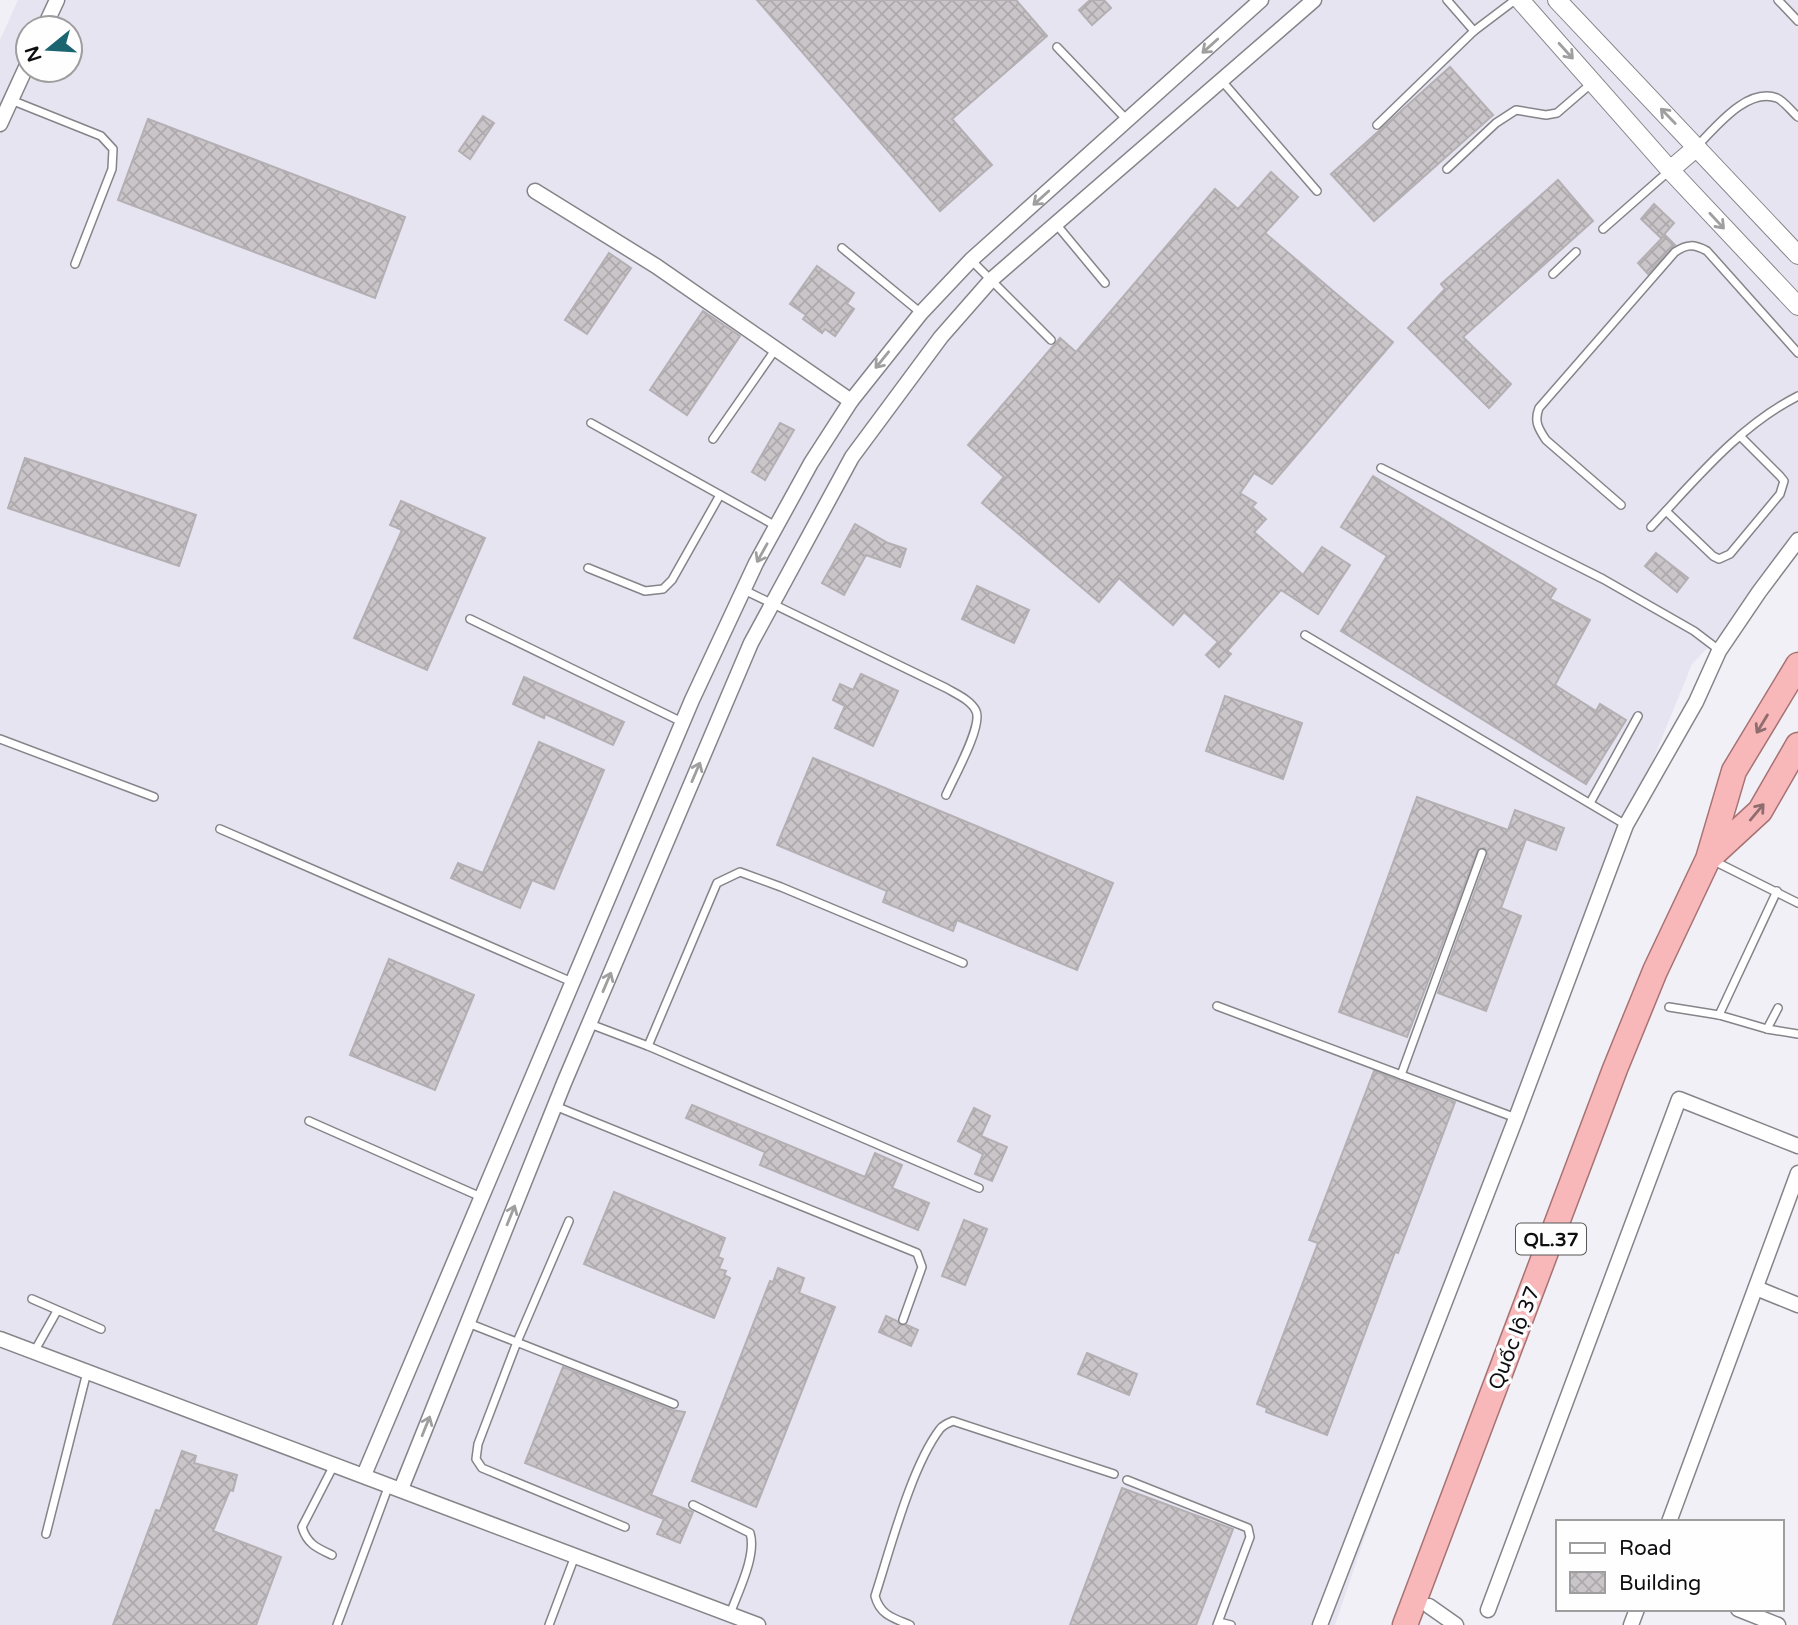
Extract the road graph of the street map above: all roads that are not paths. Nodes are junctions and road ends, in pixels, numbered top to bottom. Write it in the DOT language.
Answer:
graph roads {
  1 [pos="1261,0"];
  2 [pos="1314,0"];
  3 [pos="1447,0"];
  4 [pos="1518,0"];
  5 [pos="1557,0"];
  6 [pos="1778,0"];
  7 [pos="1798,21"];
  8 [pos="1474,31"];
  9 [pos="1057,47"];
  10 [pos="1221,80"];
  11 [pos="1594,82"];
  12 [pos="18,84"];
  13 [pos="11,100"];
  14 [pos="1798,117"];
  15 [pos="1127,120"];
  16 [pos="0,124"];
  17 [pos="1377,125"];
  18 [pos="1697,147"];
  19 [pos="1447,169"];
  20 [pos="1670,170"];
  21 [pos="535,191"];
  22 [pos="1317,191"];
  23 [pos="1056,224"];
  24 [pos="1603,229"];
  25 [pos="842,248"];
  26 [pos="1576,252"];
  27 [pos="1798,255"];
  28 [pos="971,260"];
  29 [pos="75,264"];
  30 [pos="1553,274"];
  31 [pos="991,280"];
  32 [pos="1105,283"];
  33 [pos="1798,306"];
  34 [pos="921,313"];
  35 [pos="1051,340"];
  36 [pos="775,349"];
  37 [pos="1798,353"];
  38 [pos="1798,396"];
  39 [pos="851,401"];
  40 [pos="591,423"];
  41 [pos="1740,436"];
  42 [pos="713,439"];
  43 [pos="1381,468"];
  44 [pos="720,495"];
  45 [pos="1621,505"];
  46 [pos="1666,511"];
  47 [pos="776,527"];
  48 [pos="1651,527"];
  49 [pos="1798,540"];
  50 [pos="588,568"];
  51 [pos="744,590"];
  52 [pos="773,605"];
  53 [pos="470,619"];
  54 [pos="1305,635"];
  55 [pos="1719,651"];
  56 [pos="1798,665"];
  57 [pos="1638,716"];
  58 [pos="682,722"];
  59 [pos="0,739"];
  60 [pos="1798,746"];
  61 [pos="946,795"];
  62 [pos="155,797"];
  63 [pos="1590,803"];
  64 [pos="1626,825"];
  65 [pos="220,830"];
  66 [pos="1482,853"];
  67 [pos="1708,859"];
  68 [pos="1777,891"];
  69 [pos="1798,903"];
  70 [pos="962,963"];
  71 [pos="572,983"];
  72 [pos="1217,1006"];
  73 [pos="1669,1007"];
  74 [pos="1778,1008"];
  75 [pos="1719,1015"];
  76 [pos="589,1024"];
  77 [pos="1767,1029"];
  78 [pos="1798,1034"];
  79 [pos="648,1046"];
  80 [pos="1401,1075"];
  81 [pos="555,1106"];
  82 [pos="1516,1118"];
  83 [pos="309,1121"];
  84 [pos="1798,1146"];
  85 [pos="1798,1173"];
  86 [pos="979,1188"];
  87 [pos="481,1197"];
  88 [pos="569,1221"];
  89 [pos="1756,1288"];
  90 [pos="32,1299"];
  91 [pos="1798,1305"];
  92 [pos="57,1311"];
  93 [pos="903,1320"];
  94 [pos="467,1323"];
  95 [pos="101,1329"];
  96 [pos="0,1339"];
  97 [pos="517,1342"];
  98 [pos="34,1352"];
  99 [pos="88,1372"];
  100 [pos="674,1404"];
  101 [pos="334,1464"];
  102 [pos="1114,1474"];
  103 [pos="364,1475"];
  104 [pos="1127,1480"];
  105 [pos="395,1487"];
  106 [pos="693,1506"];
  107 [pos="1670,1520"];
  108 [pos="625,1527"];
  109 [pos="46,1534"];
  110 [pos="332,1555"];
  111 [pos="575,1556"];
  112 [pos="1429,1606"];
  113 [pos="1488,1610"];
  114 [pos="1743,1611"];
  115 [pos="730,1614"];
  116 [pos="1218,1623"];
  117 [pos="337,1625"];
  118 [pos="549,1625"];
  119 [pos="758,1625"];
  120 [pos="910,1625"];
  121 [pos="1231,1625"];
  122 [pos="1320,1625"];
  123 [pos="1405,1625"];
  124 [pos="1456,1625"];
  125 [pos="1778,1625"];
  1 -- 15 [label="street, one-way"];
  2 -- 10 [label="street"];
  3 -- 8 [label="lane"];
  4 -- 8 [label="lane"];
  4 -- 11 [label="street, one-way"];
  18 -- 5 [label="street, one-way"];
  6 -- 7 [label="lane"];
  8 -- 17 [label="lane"];
  9 -- 15 [label="lane"];
  10 -- 22 [label="lane"];
  10 -- 23 [label="street"];
  11 -- 19 [label="lane"];
  11 -- 20 [label="street"];
  12 -- 13 [label="street"];
  13 -- 16 [label="street"];
  13 -- 29 [label="lane"];
  14 -- 18 [label="lane"];
  15 -- 28 [label="street, one-way"];
  18 -- 20 [label="street"];
  18 -- 27 [label="street"];
  20 -- 24 [label="lane"];
  20 -- 33 [label="street, one-way"];
  21 -- 36 [label="street"];
  23 -- 31 [label="street"];
  23 -- 32 [label="lane"];
  25 -- 34 [label="lane"];
  26 -- 30 [label="lane"];
  28 -- 31 [label="lane"];
  28 -- 34 [label="street"];
  31 -- 35 [label="lane"];
  31 -- 52 [label="street"];
  34 -- 39 [label="street, one-way"];
  36 -- 39 [label="street"];
  36 -- 42 [label="lane"];
  37 -- 45 [label="lane"];
  38 -- 41 [label="lane"];
  39 -- 47 [label="street"];
  40 -- 44 [label="lane"];
  41 -- 46 [label="lane"];
  41 -- 46 [label="lane"];
  43 -- 55 [label="lane"];
  44 -- 47 [label="lane"];
  44 -- 50 [label="lane"];
  46 -- 48 [label="lane"];
  47 -- 51 [label="street, one-way"];
  49 -- 55 [label="street"];
  51 -- 52 [label="lane"];
  51 -- 58 [label="street"];
  52 -- 61 [label="lane"];
  76 -- 52 [label="street, one-way"];
  53 -- 58 [label="lane"];
  54 -- 63 [label="lane"];
  55 -- 64 [label="street"];
  56 -- 67 [label="highway, Quốc lộ 37 / QL.37, one-way"];
  57 -- 63 [label="lane"];
  58 -- 71 [label="street"];
  59 -- 62 [label="lane"];
  67 -- 60 [label="highway, Quốc lộ 37 / QL.37, one-way"];
  63 -- 64 [label="lane"];
  64 -- 82 [label="street"];
  65 -- 71 [label="lane"];
  66 -- 80 [label="lane"];
  67 -- 68 [label="lane"];
  67 -- 123 [label="highway, Quốc lộ 37 / QL.37"];
  68 -- 69 [label="lane"];
  68 -- 75 [label="lane"];
  70 -- 79 [label="lane"];
  71 -- 87 [label="street"];
  72 -- 80 [label="lane"];
  73 -- 75 [label="lane"];
  74 -- 77 [label="lane"];
  75 -- 77 [label="lane"];
  76 -- 79 [label="lane"];
  76 -- 81 [label="street"];
  77 -- 78 [label="lane"];
  79 -- 86 [label="lane"];
  80 -- 82 [label="lane"];
  81 -- 93 [label="lane"];
  94 -- 81 [label="street, one-way"];
  82 -- 122 [label="street"];
  83 -- 87 [label="lane"];
  84 -- 113 [label="street"];
  85 -- 89 [label="street"];
  87 -- 103 [label="street"];
  88 -- 97 [label="lane"];
  89 -- 91 [label="street"];
  89 -- 107 [label="street"];
  90 -- 92 [label="lane"];
  92 -- 95 [label="lane"];
  92 -- 98 [label="lane"];
  94 -- 97 [label="lane"];
  105 -- 94 [label="street, one-way"];
  96 -- 98 [label="street"];
  97 -- 100 [label="lane"];
  97 -- 108 [label="lane"];
  98 -- 99 [label="street"];
  99 -- 101 [label="street"];
  99 -- 109 [label="lane"];
  101 -- 103 [label="street"];
  101 -- 110 [label="lane"];
  102 -- 120 [label="lane"];
  103 -- 105 [label="street"];
  104 -- 116 [label="lane"];
  105 -- 111 [label="street"];
  105 -- 117 [label="lane"];
  106 -- 115 [label="lane"];
  111 -- 115 [label="street"];
  111 -- 118 [label="lane"];
  112 -- 124 [label="street"];
  114 -- 125 [label="street"];
  115 -- 119 [label="street"];
  116 -- 121 [label="lane"];
}
